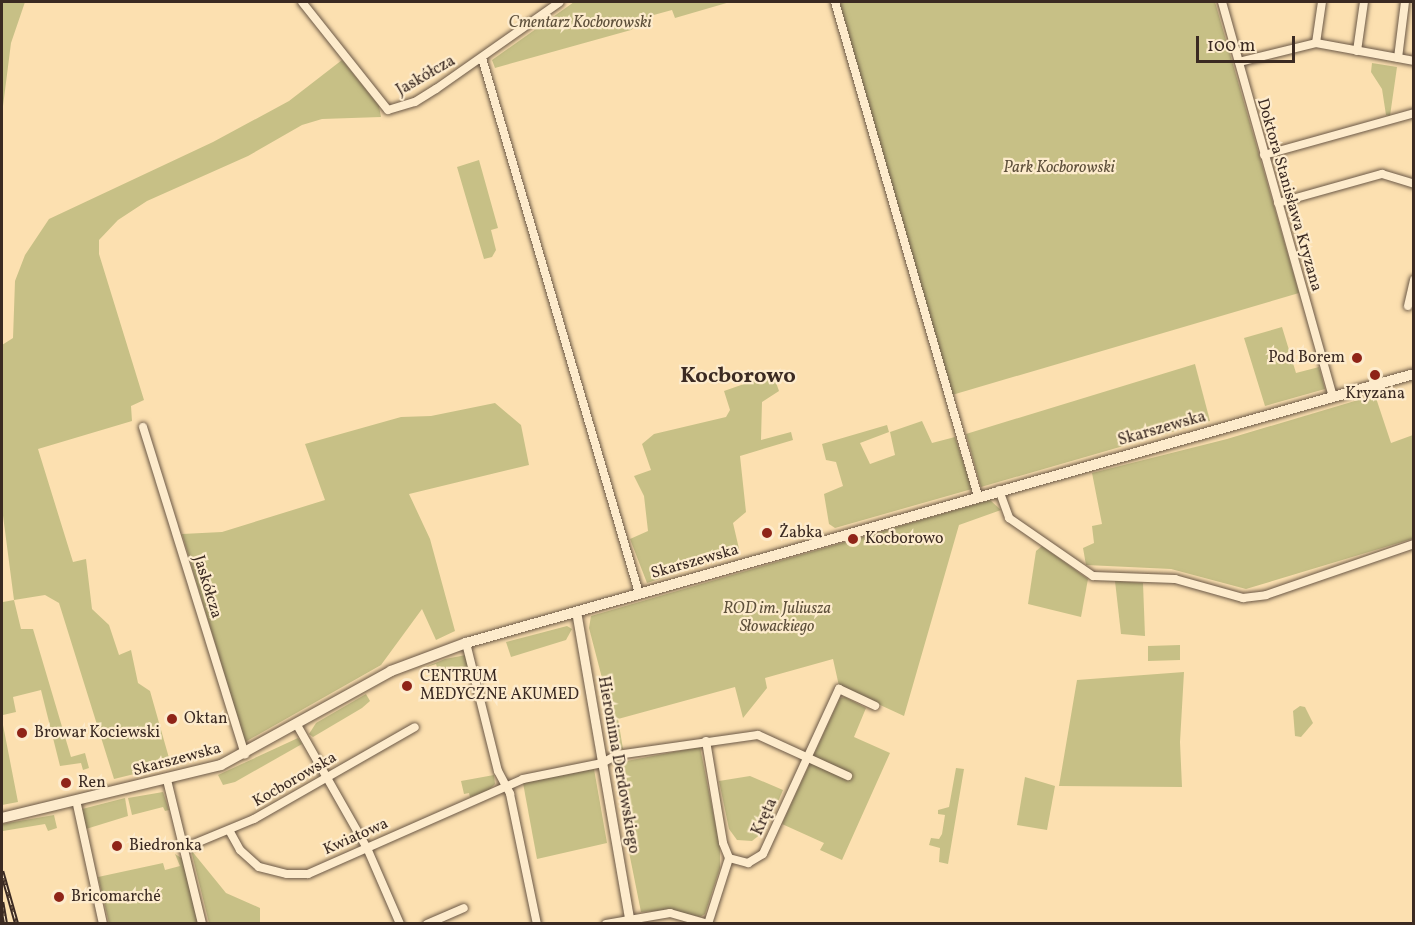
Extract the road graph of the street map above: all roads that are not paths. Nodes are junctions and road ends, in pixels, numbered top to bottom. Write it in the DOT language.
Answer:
graph roads {
  1 [pos="302,2"];
  2 [pos="560,2"];
  3 [pos="836,2"];
  4 [pos="1222,2"];
  5 [pos="1322,2"];
  6 [pos="1364,2"];
  7 [pos="1405,2"];
  8 [pos="1316,43"];
  9 [pos="1357,51"];
  10 [pos="482,58"];
  11 [pos="1398,58"];
  12 [pos="1413,61"];
  13 [pos="1239,62"];
  14 [pos="1413,113"];
  15 [pos="1264,155"];
  16 [pos="1413,184"];
  17 [pos="1278,203"];
  18 [pos="1413,280"];
  19 [pos="1408,306"];
  20 [pos="1413,374"];
  21 [pos="1333,396"];
  22 [pos="143,427"];
  23 [pos="999,490"];
  24 [pos="978,496"];
  25 [pos="1413,544"];
  26 [pos="639,593"];
  27 [pos="576,611"];
  28 [pos="466,643"];
  29 [pos="875,706"];
  30 [pos="297,725"];
  31 [pos="415,727"];
  32 [pos="706,741"];
  33 [pos="246,755"];
  34 [pos="807,756"];
  35 [pos="602,763"];
  36 [pos="848,776"];
  37 [pos="327,777"];
  38 [pos="167,780"];
  39 [pos="506,787"];
  40 [pos="76,800"];
  41 [pos="2,818"];
  42 [pos="229,830"];
  43 [pos="184,848"];
  44 [pos="367,848"];
  45 [pos="729,858"];
  46 [pos="464,908"];
  47 [pos="630,921"];
  48 [pos="103,924"];
  49 [pos="202,924"];
  50 [pos="400,924"];
  51 [pos="427,924"];
  52 [pos="537,924"];
  53 [pos="606,924"];
  54 [pos="708,924"];
  1 -- 10 [label="street, Jaskółcza"];
  2 -- 10 [label="street, Jaskółcza"];
  3 -- 24 [label="street"];
  4 -- 13 [label="street, Doktora Stanisława Kryzana"];
  5 -- 8 [label="street"];
  6 -- 9 [label="street"];
  7 -- 11 [label="street"];
  8 -- 9 [label="street"];
  8 -- 13 [label="street"];
  9 -- 11 [label="street"];
  10 -- 26 [label="street"];
  11 -- 12 [label="street"];
  13 -- 15 [label="street, Doktora Stanisława Kryzana"];
  14 -- 15 [label="street"];
  15 -- 17 [label="street, Doktora Stanisława Kryzana"];
  16 -- 17 [label="street"];
  17 -- 21 [label="street, Doktora Stanisława Kryzana"];
  18 -- 19 [label="street"];
  20 -- 21 [label="main road, Skarszewska"];
  21 -- 23 [label="main road, Skarszewska"];
  22 -- 33 [label="street, Jaskółcza"];
  23 -- 24 [label="main road, Skarszewska"];
  23 -- 25 [label="street"];
  24 -- 26 [label="main road, Skarszewska"];
  26 -- 27 [label="main road, Skarszewska"];
  27 -- 28 [label="main road, Skarszewska"];
  27 -- 35 [label="street, Hieronima Derdowskiego"];
  28 -- 30 [label="main road, Skarszewska"];
  28 -- 39 [label="street"];
  29 -- 34 [label="street, Kręta"];
  30 -- 33 [label="main road, Skarszewska"];
  30 -- 37 [label="street"];
  31 -- 37 [label="street, Kocborowska"];
  32 -- 34 [label="street"];
  32 -- 35 [label="street"];
  32 -- 45 [label="street"];
  33 -- 38 [label="main road, Skarszewska"];
  34 -- 36 [label="street"];
  34 -- 45 [label="street, Kręta"];
  35 -- 39 [label="street, Kwiatowa"];
  35 -- 47 [label="street, Hieronima Derdowskiego"];
  37 -- 42 [label="street, Kocborowska"];
  37 -- 44 [label="street"];
  38 -- 40 [label="main road, Skarszewska"];
  38 -- 43 [label="street"];
  39 -- 44 [label="street, Kwiatowa"];
  39 -- 52 [label="street"];
  40 -- 41 [label="main road, Skarszewska"];
  40 -- 48 [label="street"];
  42 -- 43 [label="street, Kocborowska"];
  42 -- 44 [label="street, Kwiatowa"];
  43 -- 49 [label="street"];
  44 -- 50 [label="street"];
  45 -- 54 [label="street"];
  46 -- 51 [label="street"];
  47 -- 53 [label="street"];
  47 -- 54 [label="street"];
}
